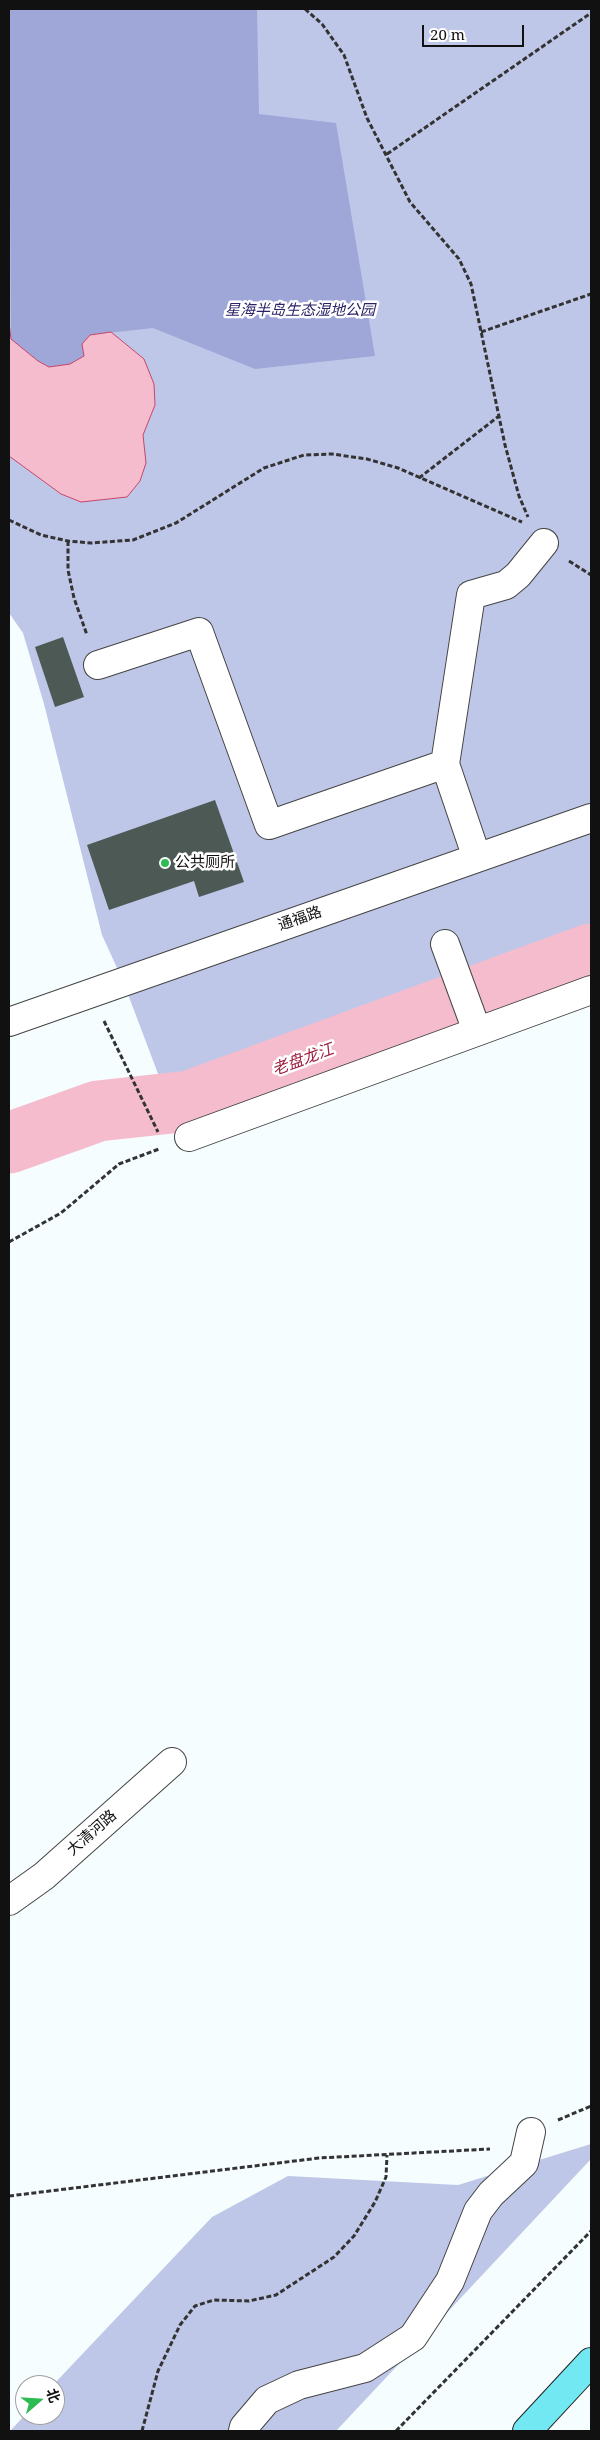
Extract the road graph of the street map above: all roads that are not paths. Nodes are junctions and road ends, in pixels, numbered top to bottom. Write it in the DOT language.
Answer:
graph roads {
  1 [pos="538,535"];
  2 [pos="98,665"];
  3 [pos="445,764"];
  4 [pos="591,818"];
  5 [pos="477,858"];
  6 [pos="445,944"];
  7 [pos="591,990"];
  8 [pos="9,1022"];
  9 [pos="477,1031"];
  10 [pos="177,1142"];
  11 [pos="172,1762"];
  12 [pos="9,1901"];
  13 [pos="531,2132"];
  14 [pos="591,2362"];
  15 [pos="243,2431"];
  16 [pos="527,2431"];
  1 -- 3 [label="street"];
  2 -- 3 [label="street"];
  3 -- 5 [label="street"];
  4 -- 5 [label="street, 通福路"];
  5 -- 8 [label="street, 通福路"];
  6 -- 9 [label="street"];
  7 -- 9 [label="street"];
  9 -- 10 [label="street"];
  11 -- 12 [label="street, 大清河路"];
  13 -- 15 [label="street"];
  14 -- 16 [label="main road"];
}
